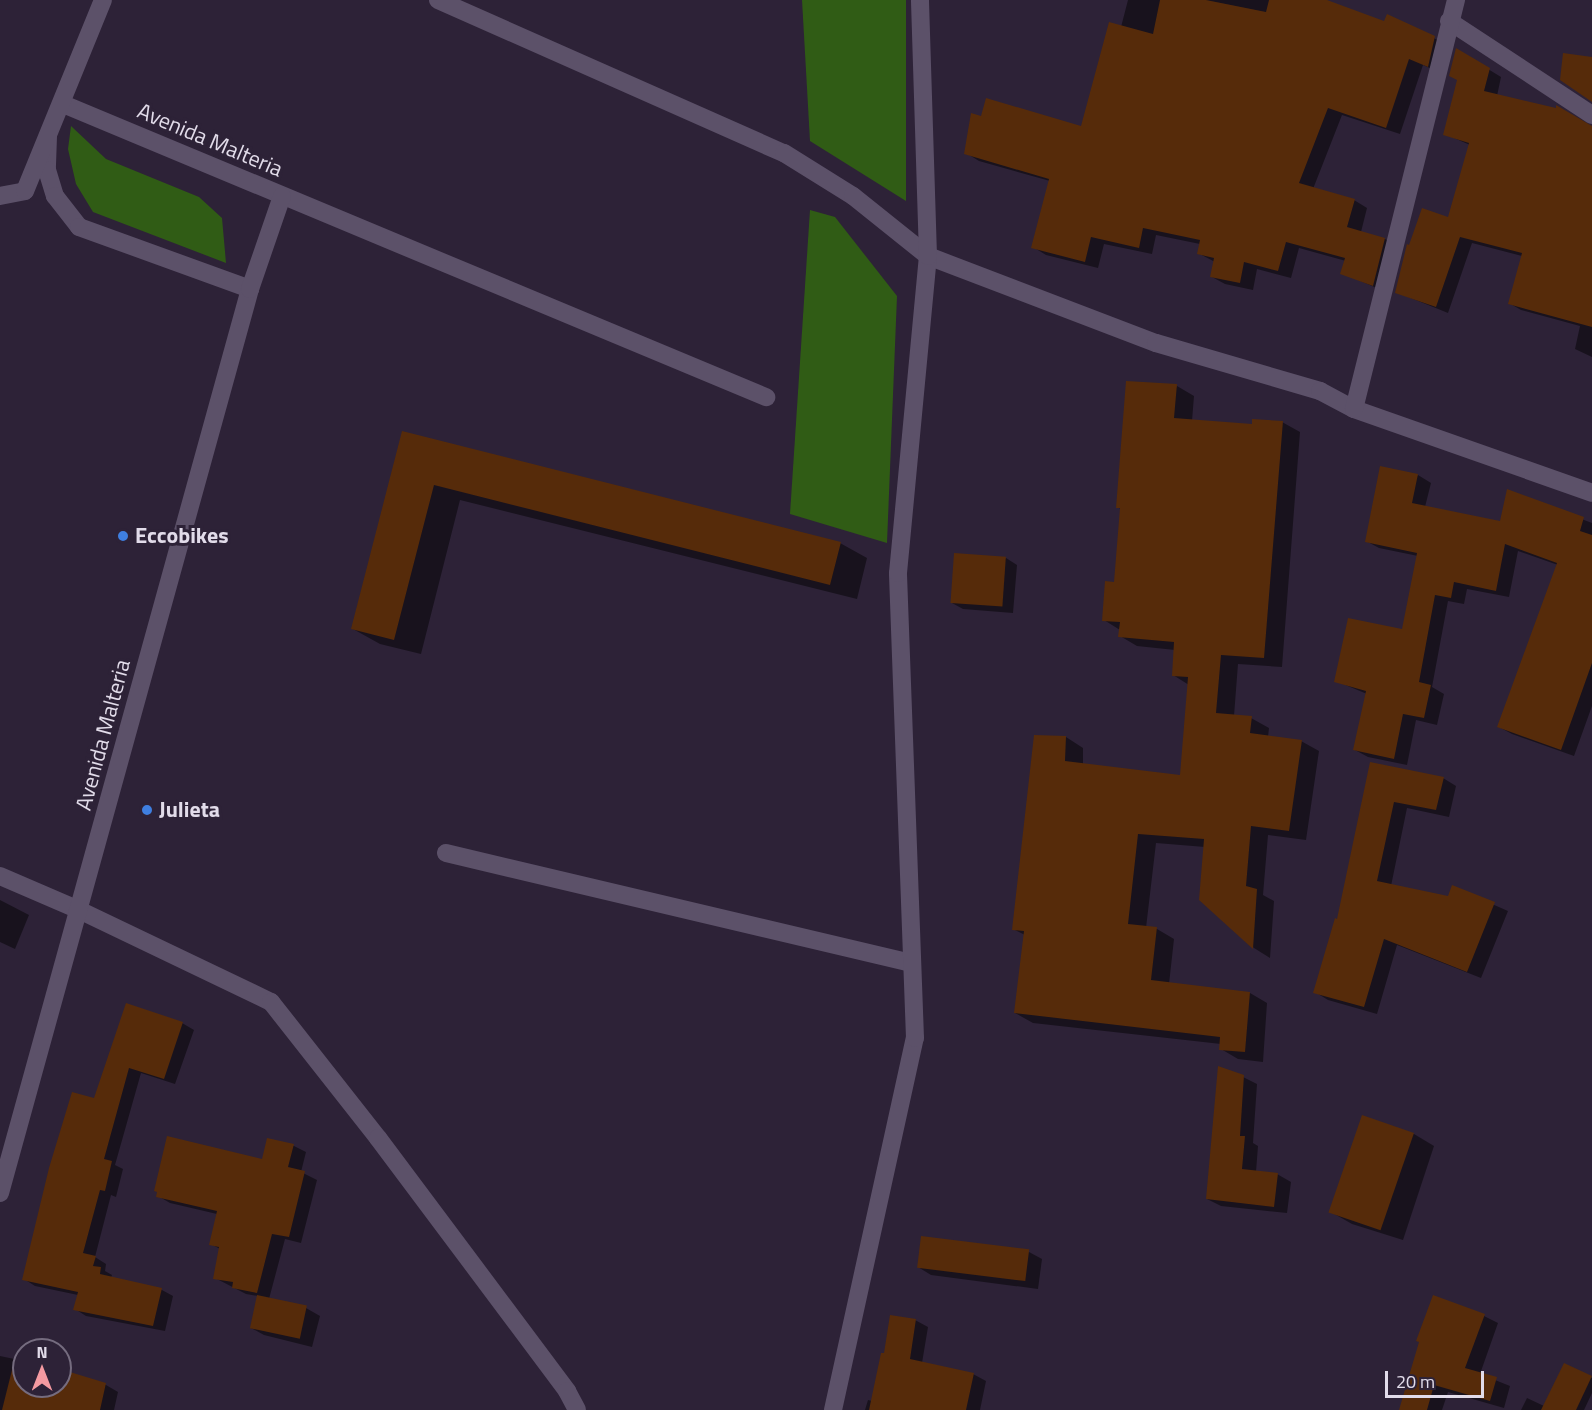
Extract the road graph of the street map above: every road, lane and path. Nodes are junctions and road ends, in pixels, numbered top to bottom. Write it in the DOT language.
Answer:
graph roads {
  1 [pos="103,0"];
  2 [pos="438,0"];
  3 [pos="920,0"];
  4 [pos="1456,0"];
  5 [pos="1449,21"];
  6 [pos="63,104"];
  7 [pos="1592,115"];
  8 [pos="48,136"];
  9 [pos="0,196"];
  10 [pos="282,196"];
  11 [pos="928,256"];
  12 [pos="250,289"];
  13 [pos="766,397"];
  14 [pos="1354,409"];
  15 [pos="1592,494"];
  16 [pos="446,854"];
  17 [pos="0,876"];
  18 [pos="79,910"];
  19 [pos="910,963"];
  20 [pos="0,1193"];
  21 [pos="577,1410"];
  22 [pos="833,1410"];
  1 -- 6 [label="street"];
  2 -- 11 [label="street"];
  3 -- 11 [label="street"];
  4 -- 5 [label="street"];
  5 -- 7 [label="street"];
  5 -- 14 [label="street"];
  6 -- 8 [label="street"];
  6 -- 10 [label="street, Avenida Malteria"];
  8 -- 9 [label="street"];
  8 -- 12 [label="street"];
  10 -- 12 [label="street, Avenida Malteria"];
  10 -- 13 [label="street"];
  11 -- 14 [label="street"];
  11 -- 19 [label="street"];
  12 -- 18 [label="street, Avenida Malteria"];
  14 -- 15 [label="street"];
  16 -- 19 [label="street"];
  17 -- 18 [label="street"];
  18 -- 20 [label="street, Avenida Malteria"];
  18 -- 21 [label="street"];
  19 -- 22 [label="street"];
}
